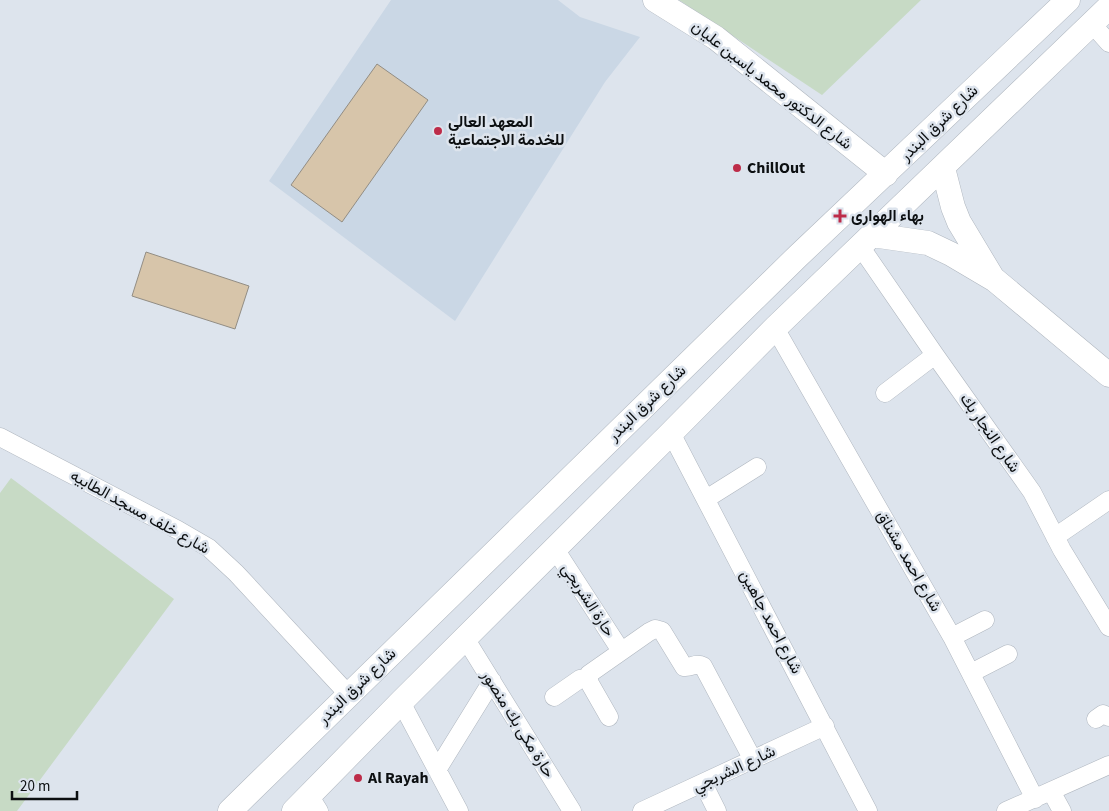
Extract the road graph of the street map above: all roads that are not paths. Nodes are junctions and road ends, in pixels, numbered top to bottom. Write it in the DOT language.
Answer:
graph roads {
  1 [pos="655,0"];
  2 [pos="1068,0"];
  3 [pos="1109,7"];
  4 [pos="1092,24"];
  5 [pos="1109,43"];
  6 [pos="943,168"];
  7 [pos="886,174"];
  8 [pos="866,241"];
  9 [pos="994,280"];
  10 [pos="775,328"];
  11 [pos="935,355"];
  12 [pos="1109,375"];
  13 [pos="885,393"];
  14 [pos="671,433"];
  15 [pos="0,437"];
  16 [pos="757,467"];
  17 [pos="706,499"];
  18 [pos="1109,500"];
  19 [pos="1055,537"];
  20 [pos="555,549"];
  21 [pos="985,620"];
  22 [pos="1109,627"];
  23 [pos="952,637"];
  24 [pos="465,638"];
  25 [pos="621,651"];
  26 [pos="1008,654"];
  27 [pos="971,673"];
  28 [pos="588,678"];
  29 [pos="492,681"];
  30 [pos="348,694"];
  31 [pos="554,697"];
  32 [pos="400,702"];
  33 [pos="610,716"];
  34 [pos="826,726"];
  35 [pos="753,760"];
  36 [pos="1109,765"];
  37 [pos="436,770"];
  38 [pos="703,783"];
  39 [pos="1043,795"];
  40 [pos="307,806"];
  41 [pos="230,811"];
  42 [pos="459,811"];
  43 [pos="572,811"];
  44 [pos="642,811"];
  45 [pos="717,811"];
  46 [pos="868,811"];
  47 [pos="1006,811"];
  48 [pos="1062,811"];
  1 -- 7 [label="main road, شارع الدكتور محمد ياسين عليان"];
  2 -- 7 [label="main road, شارع شرق البندر"];
  3 -- 4 [label="main road"];
  4 -- 5 [label="street"];
  4 -- 6 [label="main road"];
  6 -- 8 [label="main road"];
  6 -- 9 [label="main road"];
  7 -- 30 [label="main road, شارع شرق البندر"];
  8 -- 9 [label="main road"];
  8 -- 10 [label="main road"];
  8 -- 11 [label="street, شارع النجار بك"];
  9 -- 12 [label="main road"];
  10 -- 14 [label="main road"];
  10 -- 23 [label="street, شارع احمد مشناق"];
  11 -- 13 [label="street"];
  11 -- 19 [label="street, شارع النجار بك"];
  14 -- 17 [label="street, شارع احمد جاهين"];
  14 -- 20 [label="main road"];
  15 -- 30 [label="street, شارع خلف مسجد الطابيه"];
  16 -- 17 [label="street"];
  17 -- 34 [label="street, شارع احمد جاهين"];
  18 -- 19 [label="street"];
  19 -- 22 [label="street, شارع النجار بك"];
  20 -- 24 [label="main road"];
  20 -- 25 [label="street, حارة الشربجي"];
  21 -- 23 [label="street"];
  23 -- 27 [label="street, شارع احمد مشناق"];
  24 -- 29 [label="street, حارة مكى بك منصور"];
  24 -- 32 [label="main road"];
  25 -- 28 [label="street, حارة الشربجي"];
  25 -- 35 [label="street, حارة الشربجي"];
  26 -- 27 [label="street"];
  27 -- 39 [label="street, شارع احمد مشناق"];
  28 -- 31 [label="street, حارة الشربجي"];
  28 -- 33 [label="street"];
  29 -- 37 [label="street"];
  29 -- 43 [label="street, حارة مكى بك منصور"];
  30 -- 41 [label="main road, شارع شرق البندر"];
  32 -- 37 [label="street"];
  32 -- 40 [label="main road"];
  34 -- 35 [label="street, شارع الشربجي"];
  34 -- 46 [label="street, شارع احمد جاهين"];
  35 -- 38 [label="street, شارع الشربجي"];
  36 -- 39 [label="street"];
  37 -- 42 [label="street"];
  38 -- 44 [label="street, شارع الشربجي"];
  38 -- 45 [label="street"];
  39 -- 47 [label="street"];
  39 -- 48 [label="street, شارع احمد مشناق"];
}
